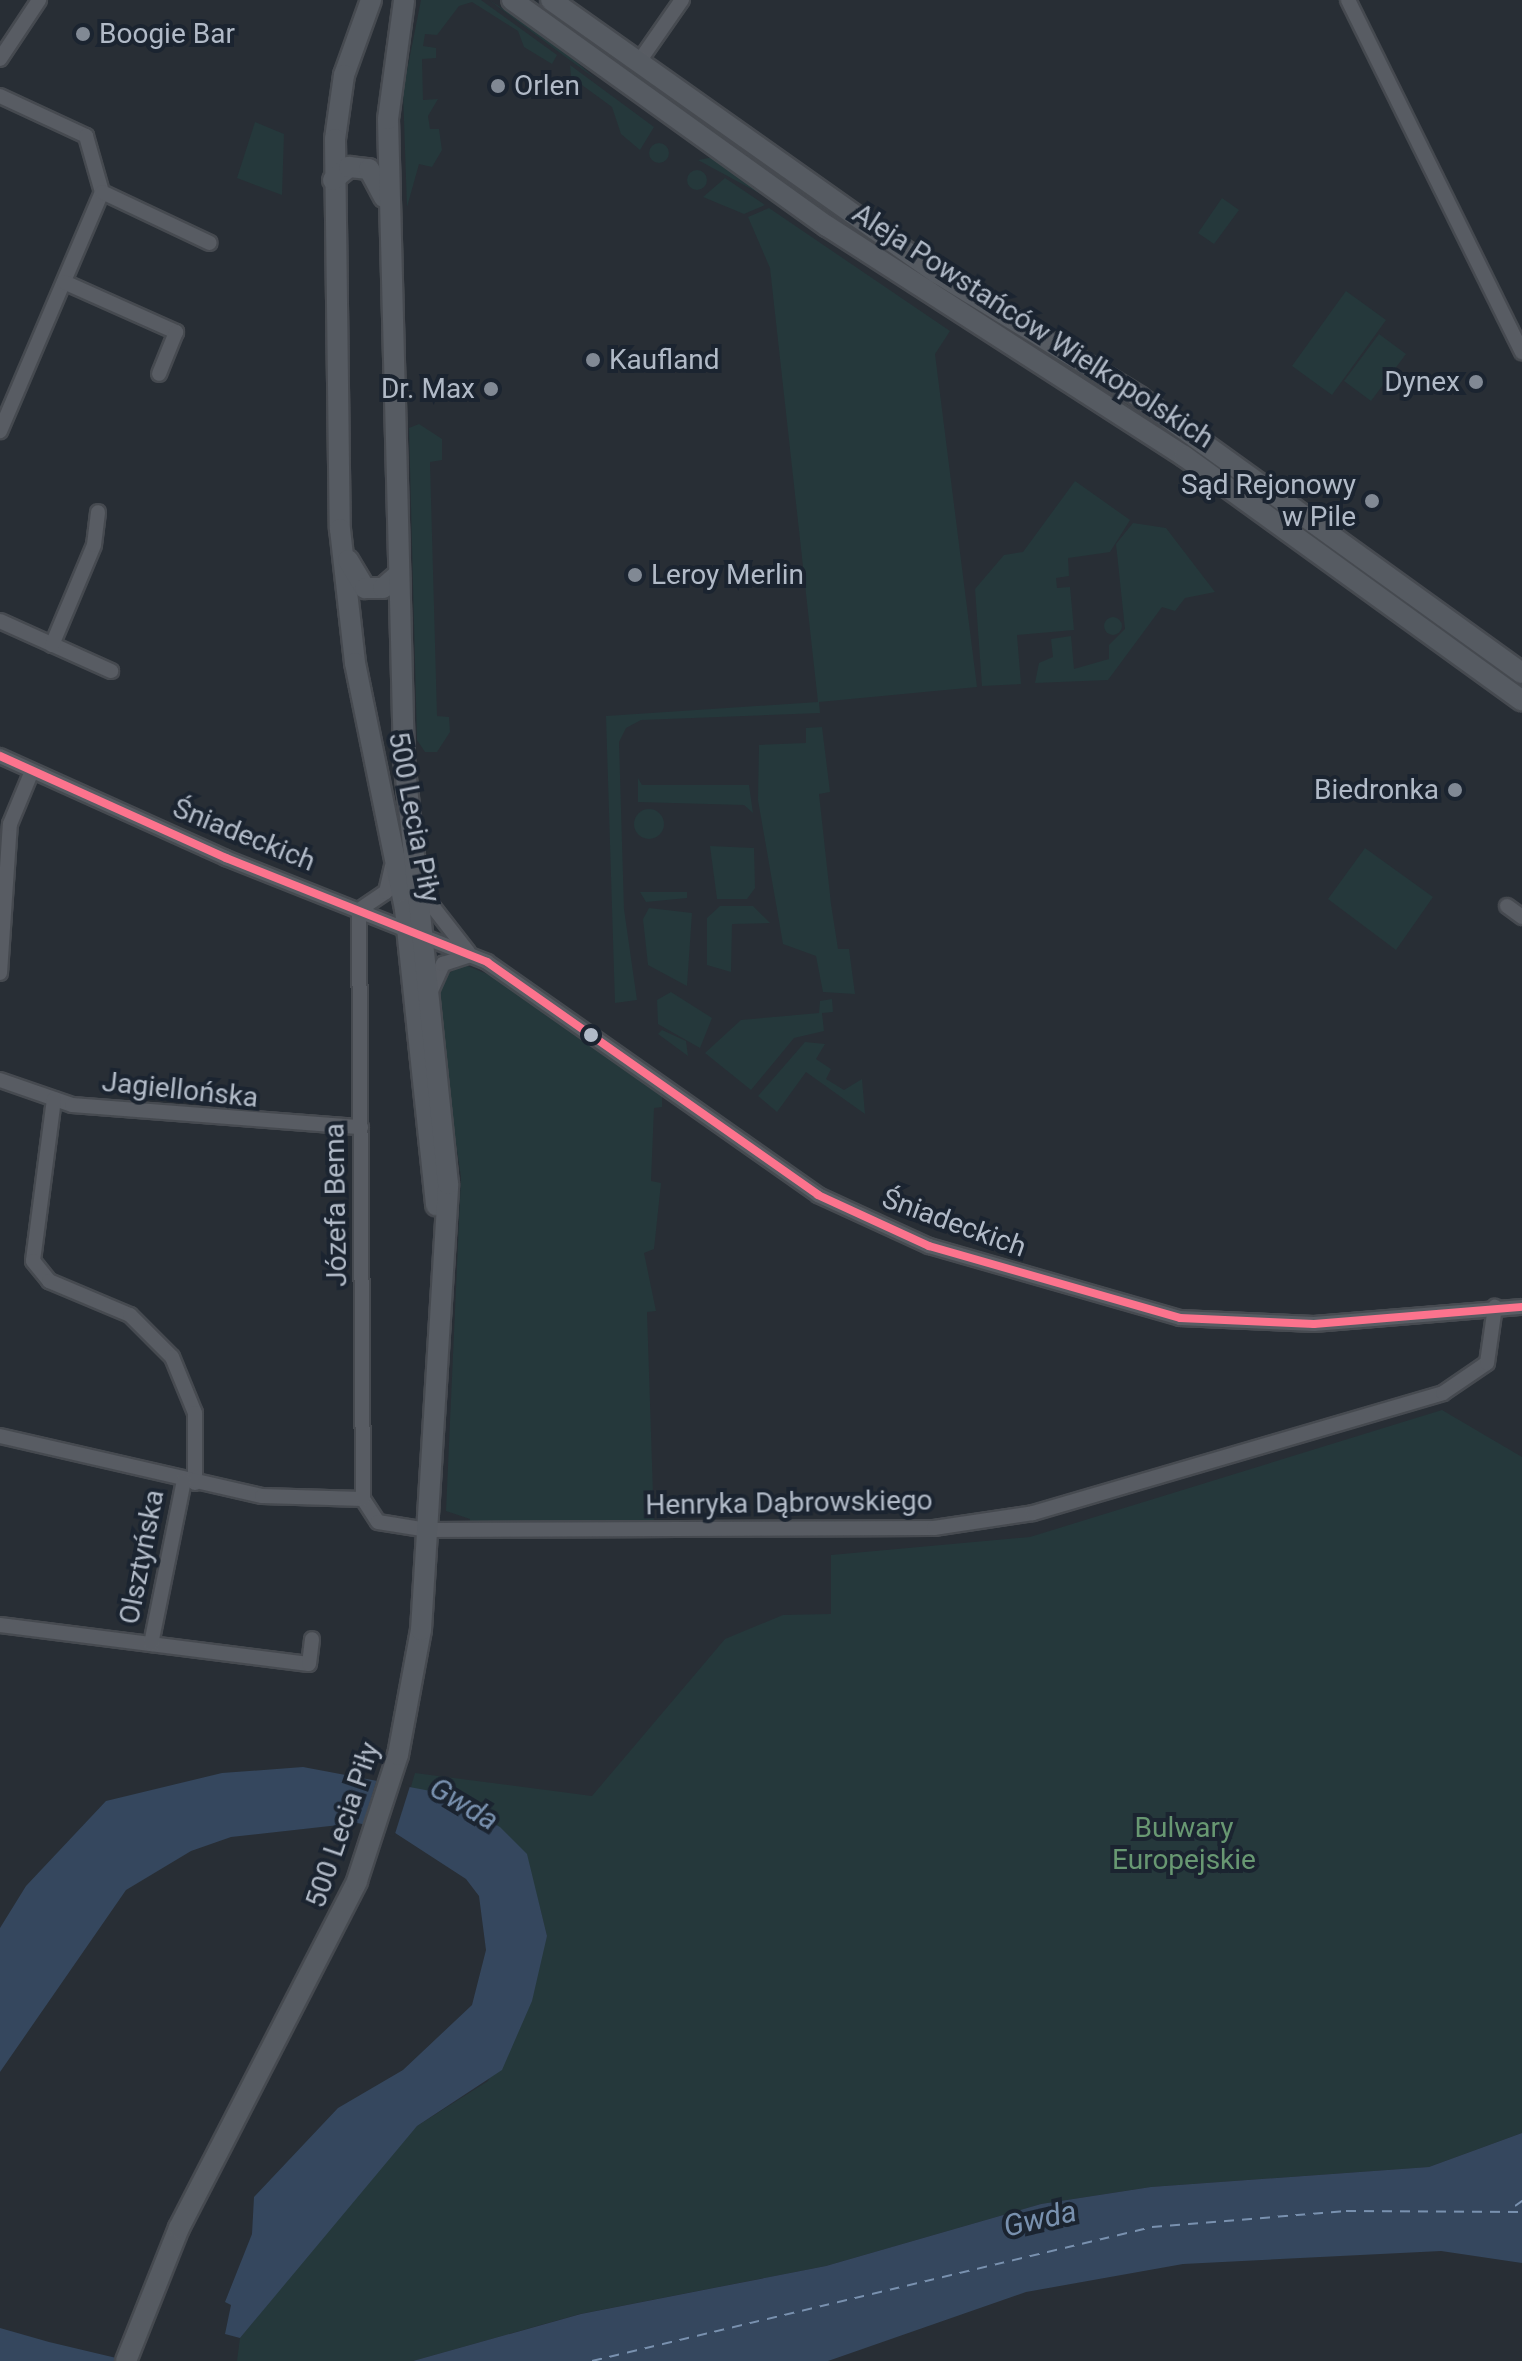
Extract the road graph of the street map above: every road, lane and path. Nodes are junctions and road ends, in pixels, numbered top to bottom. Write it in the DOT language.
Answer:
graph roads {
  1 [pos="39,0"];
  2 [pos="371,0"];
  3 [pos="404,0"];
  4 [pos="512,0"];
  5 [pos="551,0"];
  6 [pos="682,0"];
  7 [pos="1348,0"];
  8 [pos="0,59"];
  9 [pos="638,63"];
  10 [pos="0,96"];
  11 [pos="333,180"];
  12 [pos="102,192"];
  13 [pos="391,228"];
  14 [pos="210,243"];
  15 [pos="64,282"];
  16 [pos="1522,352"];
  17 [pos="159,374"];
  18 [pos="0,431"];
  19 [pos="98,512"];
  20 [pos="340,529"];
  21 [pos="399,574"];
  22 [pos="0,621"];
  23 [pos="52,645"];
  24 [pos="111,671"];
  25 [pos="1522,673"];
  26 [pos="1522,701"];
  27 [pos="0,756"];
  28 [pos="32,771"];
  29 [pos="390,826"];
  30 [pos="415,882"];
  31 [pos="1507,906"];
  32 [pos="359,910"];
  33 [pos="1522,917"];
  34 [pos="414,933"];
  35 [pos="471,955"];
  36 [pos="0,973"];
  37 [pos="429,996"];
  38 [pos="0,1080"];
  39 [pos="54,1099"];
  40 [pos="361,1127"];
  41 [pos="442,1260"];
  42 [pos="1495,1307"];
  43 [pos="1522,1307"];
  44 [pos="0,1436"];
  45 [pos="189,1482"];
  46 [pos="363,1499"];
  47 [pos="428,1530"];
  48 [pos="0,1625"];
  49 [pos="312,1639"];
  50 [pos="151,1644"];
  51 [pos="126,2361"];
  1 -- 8 [label="street"];
  2 -- 11 [label="street, 500 Lecia Piły"];
  3 -- 13 [label="street, 500 Lecia Piły"];
  4 -- 26 [label="street, Aleja Powstańców Wielkopolskich"];
  5 -- 9 [label="street, Aleja Powstańców Wielkopolskich"];
  6 -- 9 [label="street"];
  7 -- 16 [label="street"];
  9 -- 25 [label="street, Aleja Powstańców Wielkopolskich"];
  10 -- 12 [label="street"];
  11 -- 13 [label="street, 500 Lecia Piły"];
  11 -- 20 [label="street, 500 Lecia Piły"];
  12 -- 14 [label="street"];
  12 -- 15 [label="street"];
  13 -- 21 [label="street, 500 Lecia Piły"];
  15 -- 17 [label="street"];
  15 -- 18 [label="street"];
  19 -- 23 [label="street"];
  20 -- 21 [label="street, 500 Lecia Piły"];
  20 -- 29 [label="street, 500 Lecia Piły"];
  21 -- 30 [label="street, 500 Lecia Piły"];
  22 -- 23 [label="street"];
  23 -- 24 [label="street"];
  27 -- 28 [label="street, Śniadeckich"];
  28 -- 32 [label="street, Śniadeckich"];
  28 -- 36 [label="street"];
  29 -- 32 [label="street"];
  29 -- 34 [label="street, 500 Lecia Piły"];
  30 -- 34 [label="street, 500 Lecia Piły"];
  30 -- 35 [label="street, Śniadeckich"];
  31 -- 33 [label="street"];
  32 -- 34 [label="street, Śniadeckich"];
  32 -- 40 [label="street, Józefa Bema"];
  34 -- 35 [label="street, Śniadeckich"];
  34 -- 37 [label="street, 500 Lecia Piły"];
  34 -- 41 [label="street, 500 Lecia Piły"];
  35 -- 37 [label="street"];
  35 -- 42 [label="street, Śniadeckich"];
  37 -- 41 [label="street, 500 Lecia Piły"];
  38 -- 39 [label="street, Jagiellońska"];
  39 -- 40 [label="street, Jagiellońska"];
  39 -- 45 [label="street, Olsztyńska"];
  40 -- 46 [label="street, Józefa Bema"];
  41 -- 47 [label="street, 500 Lecia Piły"];
  42 -- 43 [label="street"];
  42 -- 47 [label="street, Henryka Dąbrowskiego"];
  44 -- 45 [label="street"];
  45 -- 46 [label="street"];
  45 -- 50 [label="street, Olsztyńska"];
  46 -- 47 [label="street, Henryka Dąbrowskiego"];
  47 -- 51 [label="street, 500 Lecia Piły"];
  48 -- 50 [label="street, Olsztyńska"];
  49 -- 50 [label="street, Olsztyńska"];
}
